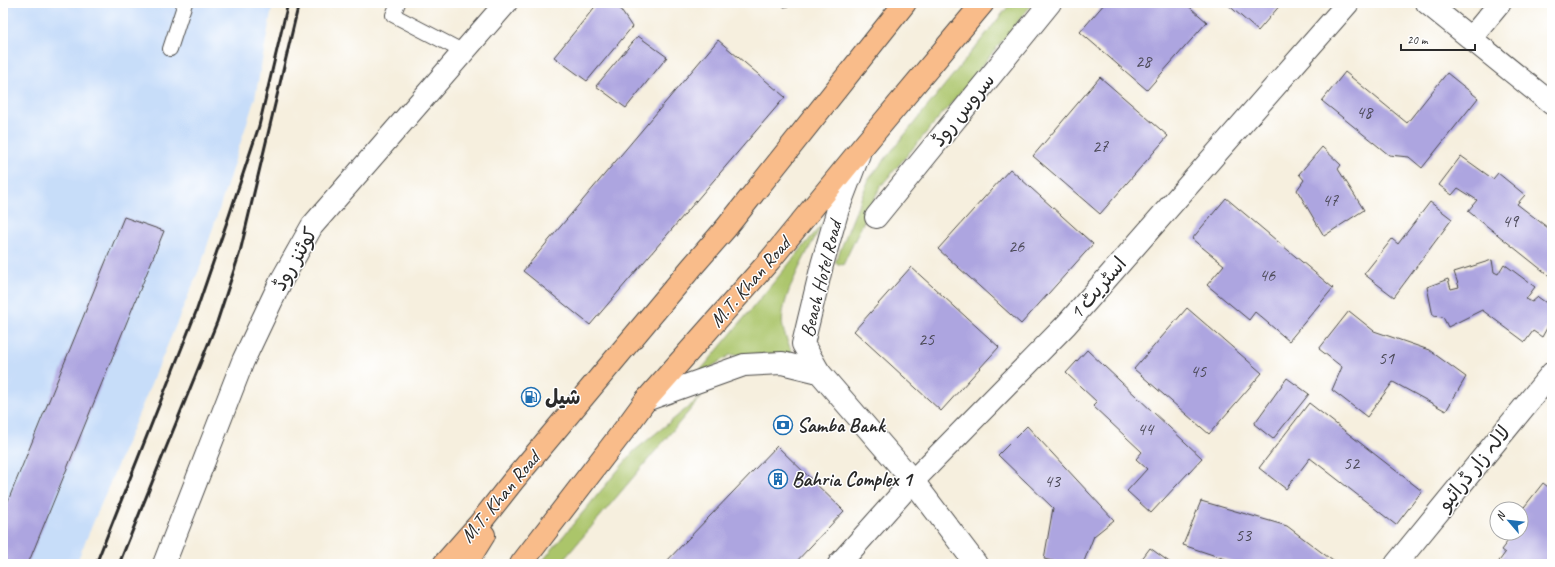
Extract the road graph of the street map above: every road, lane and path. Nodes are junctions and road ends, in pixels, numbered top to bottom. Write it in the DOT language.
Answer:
graph roads {
  1 [pos="185,3"];
  2 [pos="398,3"];
  3 [pos="905,3"];
  4 [pos="983,3"];
  5 [pos="1050,3"];
  6 [pos="1348,3"];
  7 [pos="1427,3"];
  8 [pos="1500,3"];
  9 [pos="504,4"];
  10 [pos="1471,38"];
  11 [pos="170,49"];
  12 [pos="464,52"];
  13 [pos="1552,104"];
  14 [pos="860,150"];
  15 [pos="876,217"];
  16 [pos="819,372"];
  17 [pos="1552,373"];
  18 [pos="646,400"];
  19 [pos="513,481"];
  20 [pos="913,481"];
  21 [pos="164,564"];
  22 [pos="444,564"];
  23 [pos="466,564"];
  24 [pos="520,564"];
  25 [pos="839,564"];
  26 [pos="976,564"];
  27 [pos="1396,564"];
  1 -- 11 [label="lane"];
  2 -- 12 [label="lane"];
  3 -- 19 [label="highway, M.T. Khan Road"];
  4 -- 14 [label="highway, M.T. Khan Road"];
  5 -- 15 [label="street, سروس روڈ"];
  6 -- 20 [label="street, اسٹریٹ 1"];
  7 -- 10 [label="street"];
  8 -- 10 [label="street"];
  9 -- 12 [label="street, کوئنز روڈ"];
  10 -- 13 [label="street"];
  12 -- 21 [label="street, کوئنز روڈ"];
  14 -- 16 [label="street, Beach Hotel Road"];
  14 -- 18 [label="highway, M.T. Khan Road"];
  16 -- 18 [label="street"];
  16 -- 20 [label="street, Beach Hotel Road"];
  17 -- 27 [label="street, لالہ زار ڈرائیو"];
  18 -- 24 [label="highway, M.T. Khan Road"];
  19 -- 22 [label="highway, M.T. Khan Road"];
  19 -- 23 [label="highway"];
  20 -- 25 [label="street, اسٹریٹ 1"];
  20 -- 26 [label="street, Beach Hotel Road"];
}
